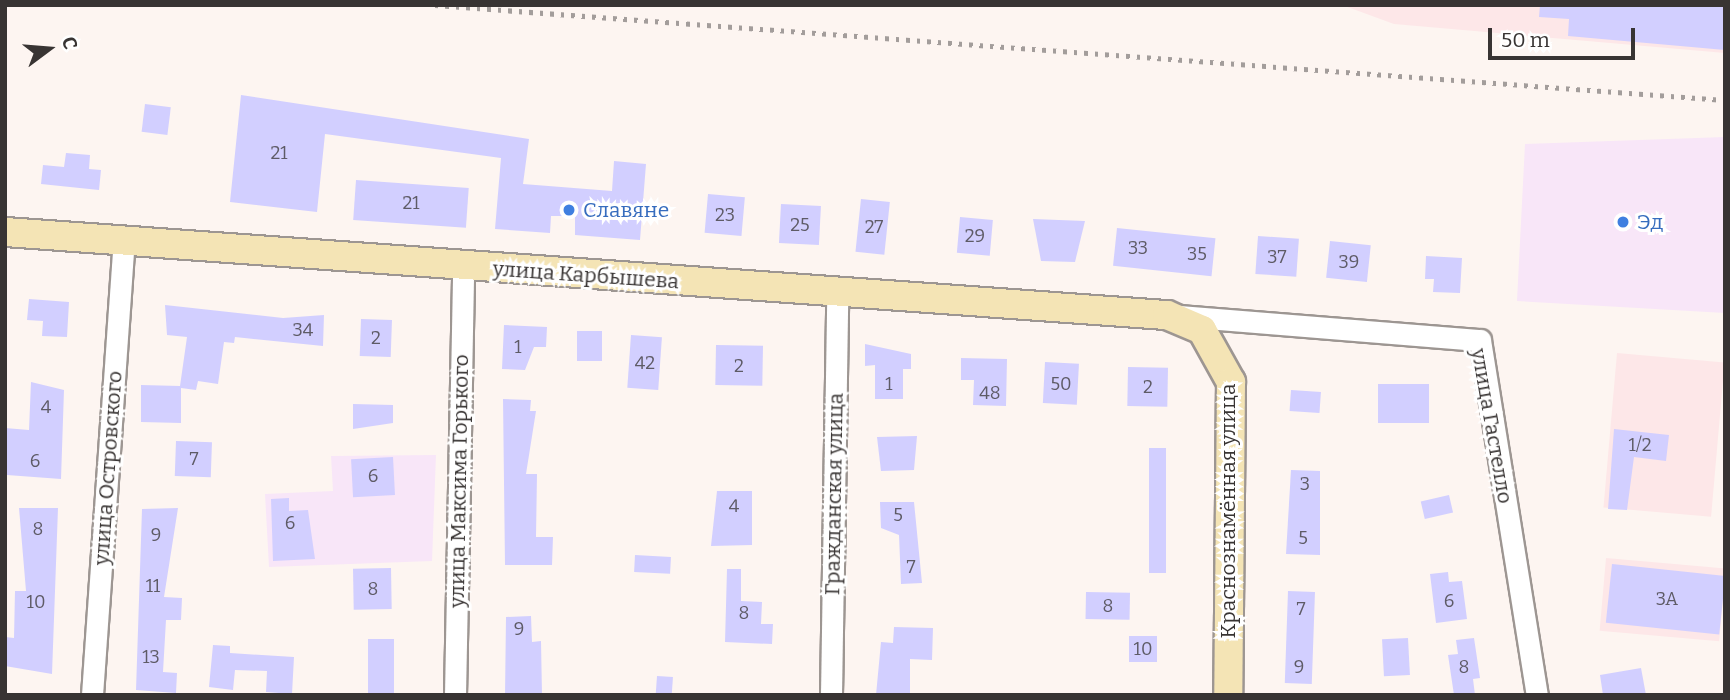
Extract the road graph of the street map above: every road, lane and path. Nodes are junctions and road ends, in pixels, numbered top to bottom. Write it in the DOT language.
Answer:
graph roads {
  1 [pos="5,232"];
  2 [pos="124,242"];
  3 [pos="463,266"];
  4 [pos="837,293"];
  5 [pos="1167,315"];
  6 [pos="93,695"];
  7 [pos="455,695"];
  8 [pos="831,695"];
  9 [pos="1228,695"];
  10 [pos="1537,695"];
  1 -- 2 [label="main road, улица Карбышева"];
  2 -- 3 [label="main road, улица Карбышева"];
  2 -- 6 [label="street, улица Островского"];
  3 -- 4 [label="main road, улица Карбышева"];
  3 -- 7 [label="street, улица Максима Горького"];
  4 -- 5 [label="main road, улица Карбышева"];
  4 -- 8 [label="street, Гражданская улица"];
  5 -- 9 [label="main road, Краснознамённая улица"];
  5 -- 10 [label="street, улица Гастелло"];
}
